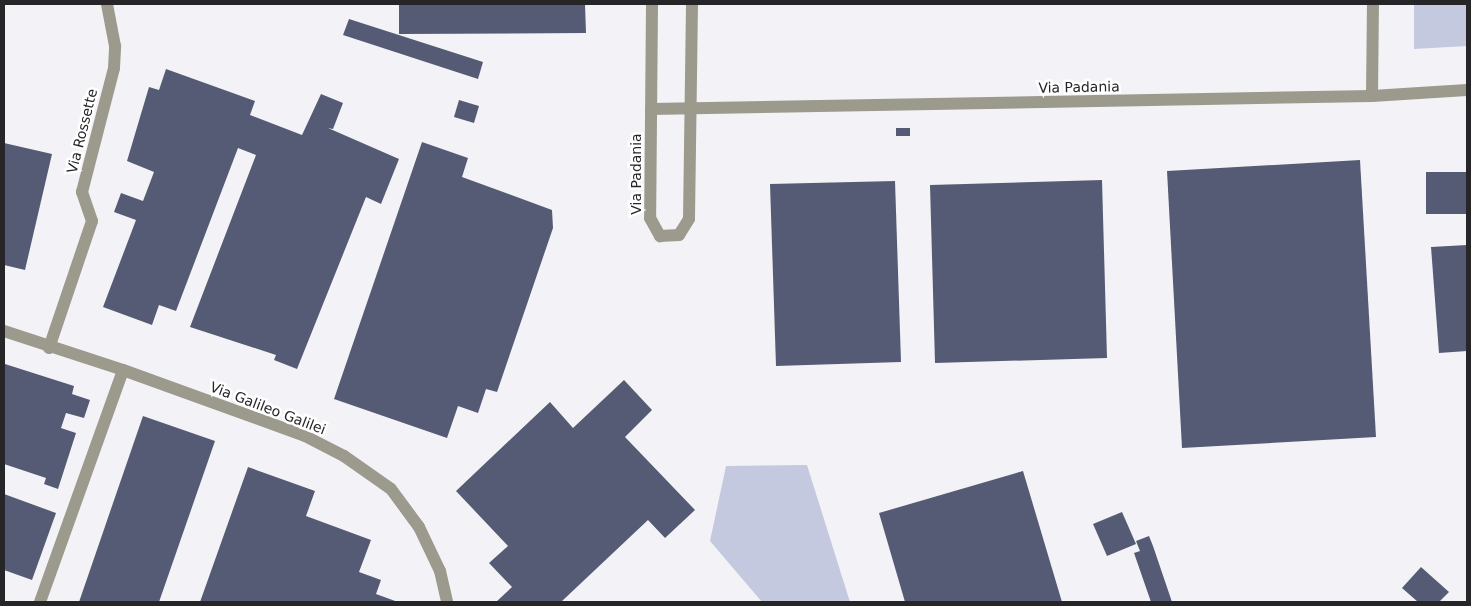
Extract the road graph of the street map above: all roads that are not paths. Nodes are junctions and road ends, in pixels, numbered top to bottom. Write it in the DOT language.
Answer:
graph roads {
  1 [pos="107,4"];
  2 [pos="652,4"];
  3 [pos="692,4"];
  4 [pos="1373,4"];
  5 [pos="1467,90"];
  6 [pos="1372,96"];
  7 [pos="651,109"];
  8 [pos="691,109"];
  9 [pos="4,331"];
  10 [pos="49,348"];
  11 [pos="123,370"];
  12 [pos="40,602"];
  13 [pos="447,602"];
  1 -- 10 [label="street, Via Rossette"];
  2 -- 7 [label="street, Via Padania"];
  3 -- 8 [label="street, Via Padania"];
  4 -- 6 [label="street"];
  5 -- 6 [label="street, Via Padania"];
  6 -- 8 [label="street, Via Padania"];
  7 -- 8 [label="street, Via Padania"];
  7 -- 8 [label="street, Via Padania"];
  9 -- 10 [label="street, Via Galileo Galilei"];
  10 -- 11 [label="street, Via Galileo Galilei"];
  11 -- 12 [label="street"];
  11 -- 13 [label="street, Via Galileo Galilei"];
}
